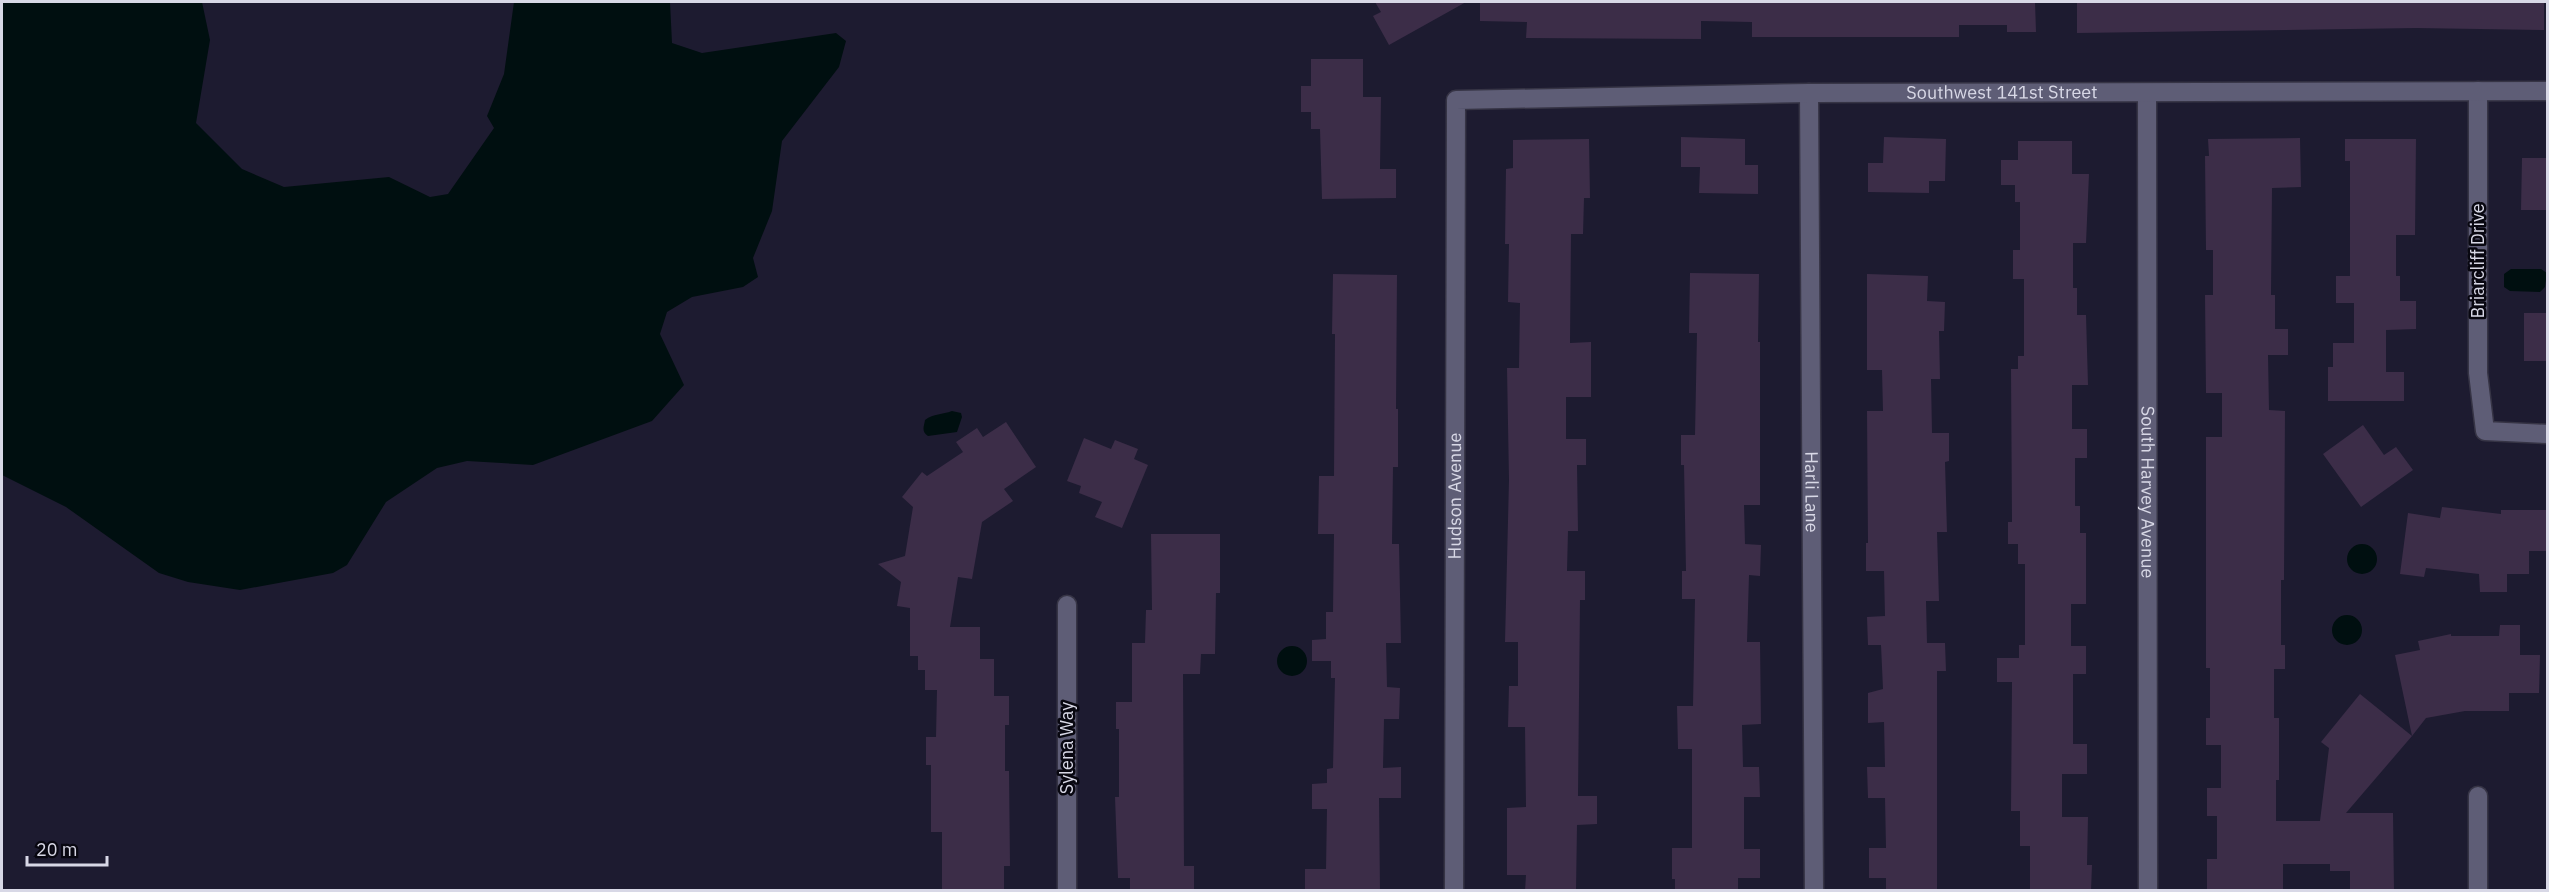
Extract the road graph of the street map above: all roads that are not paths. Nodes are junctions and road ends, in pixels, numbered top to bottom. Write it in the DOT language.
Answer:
graph roads {
  1 [pos="2478,91"];
  2 [pos="2547,91"];
  3 [pos="1809,93"];
  4 [pos="2147,93"];
  5 [pos="1456,100"];
  6 [pos="2547,434"];
  7 [pos="1066,605"];
  8 [pos="2478,796"];
  9 [pos="1066,891"];
  10 [pos="1454,891"];
  11 [pos="1814,891"];
  12 [pos="2148,891"];
  13 [pos="2478,891"];
  1 -- 2 [label="street, Southwest 141st Street"];
  1 -- 4 [label="street, Southwest 141st Street"];
  1 -- 6 [label="street, Briarcliff Drive"];
  3 -- 4 [label="street, Southwest 141st Street"];
  3 -- 5 [label="street, Southwest 141st Street"];
  3 -- 11 [label="street, Harli Lane"];
  4 -- 12 [label="street, South Harvey Avenue"];
  5 -- 10 [label="street, Hudson Avenue"];
  7 -- 9 [label="street, Sylena Way"];
  8 -- 13 [label="street"];
}
